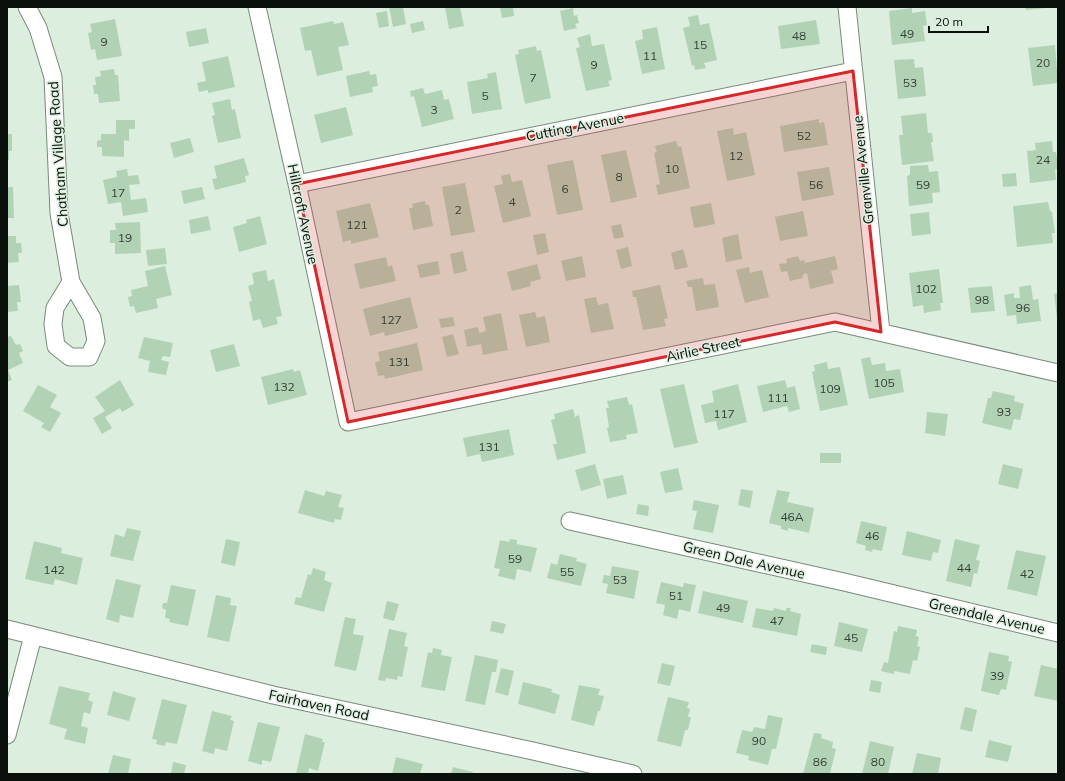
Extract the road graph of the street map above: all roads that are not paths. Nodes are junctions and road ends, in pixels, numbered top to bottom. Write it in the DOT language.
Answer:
graph roads {
  1 [pos="26,7"];
  2 [pos="257,7"];
  3 [pos="847,7"];
  4 [pos="853,71"];
  5 [pos="297,184"];
  6 [pos="71,282"];
  7 [pos="881,332"];
  8 [pos="1058,373"];
  9 [pos="348,422"];
  10 [pos="570,521"];
  11 [pos="917,600"];
  12 [pos="7,629"];
  13 [pos="1058,633"];
  14 [pos="33,636"];
  15 [pos="7,735"];
  16 [pos="633,774"];
  1 -- 6 [label="street, Chatham Village Road"];
  2 -- 5 [label="street, Hillcroft Avenue"];
  3 -- 4 [label="street, Granville Avenue"];
  4 -- 5 [label="street, Cutting Avenue"];
  4 -- 7 [label="street, Granville Avenue"];
  5 -- 9 [label="street, Hillcroft Avenue"];
  7 -- 8 [label="street, Airlie Street"];
  7 -- 9 [label="street, Airlie Street"];
  10 -- 11 [label="street, Green Dale Avenue"];
  11 -- 13 [label="street, Greendale Avenue"];
  12 -- 14 [label="street, Fairhaven Road"];
  14 -- 15 [label="street"];
  14 -- 16 [label="street, Fairhaven Road"];
}
